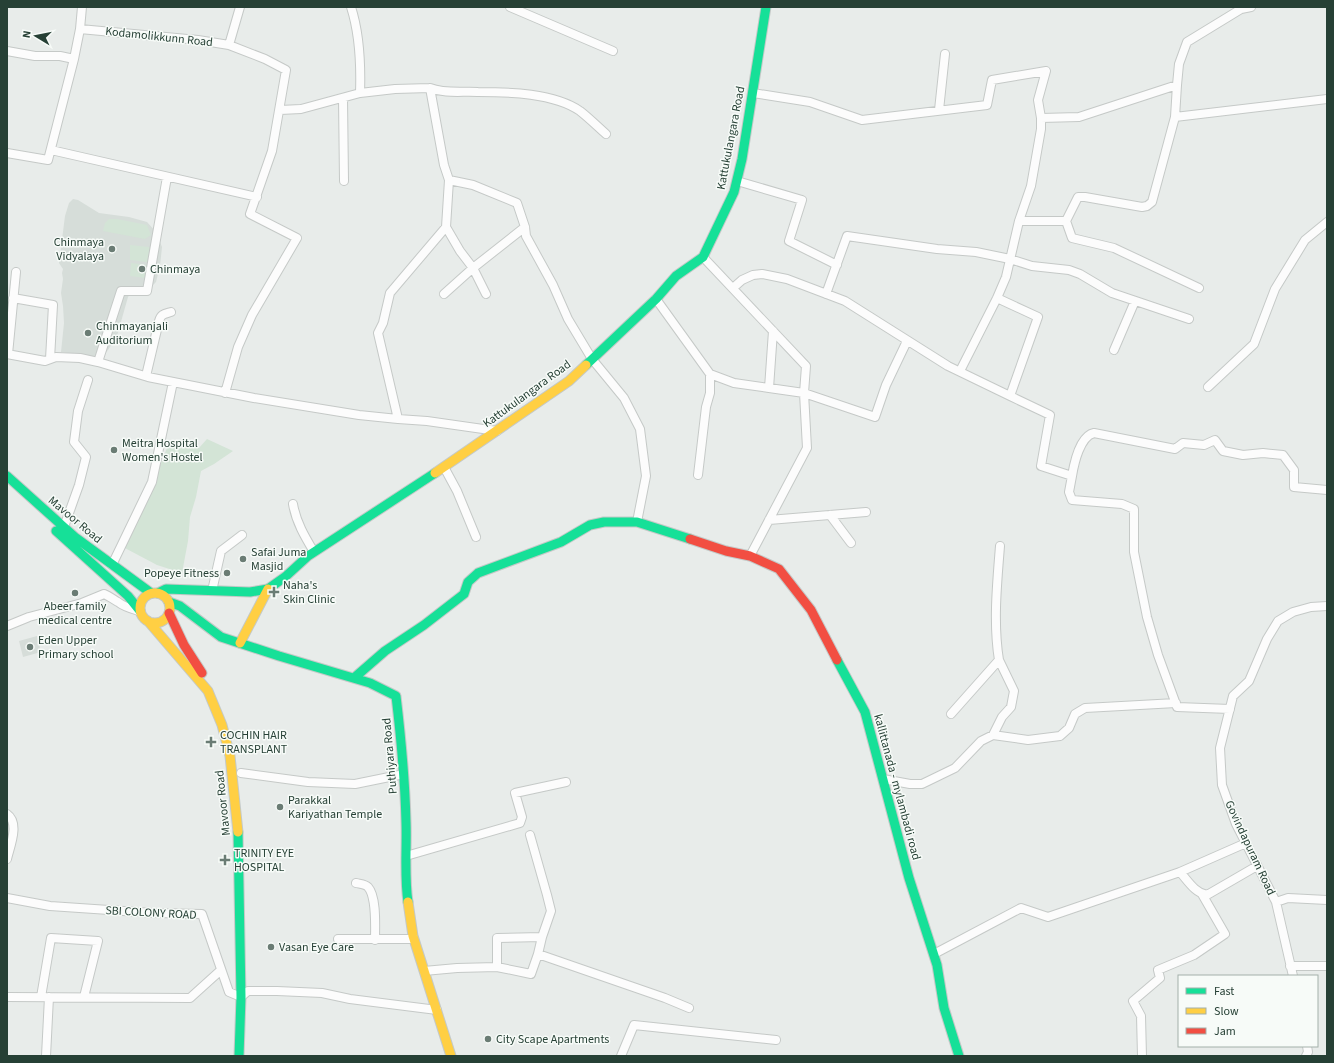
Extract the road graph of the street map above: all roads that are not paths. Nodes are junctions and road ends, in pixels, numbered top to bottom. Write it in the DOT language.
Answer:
graph roads {
  1 [pos="82,7"];
  2 [pos="240,7"];
  3 [pos="351,7"];
  4 [pos="510,7"];
  5 [pos="766,7"];
  6 [pos="1251,7"];
  7 [pos="80,29"];
  8 [pos="229,45"];
  9 [pos="7,51"];
  10 [pos="613,51"];
  11 [pos="945,54"];
  12 [pos="74,59"];
  13 [pos="1177,85"];
  14 [pos="430,88"];
  15 [pos="360,93"];
  16 [pos="753,93"];
  17 [pos="343,98"];
  18 [pos="1327,99"];
  19 [pos="280,110"];
  20 [pos="939,110"];
  21 [pos="1041,118"];
  22 [pos="1175,118"];
  23 [pos="606,134"];
  24 [pos="51,150"];
  25 [pos="7,153"];
  26 [pos="167,176"];
  27 [pos="449,180"];
  28 [pos="344,181"];
  29 [pos="736,181"];
  30 [pos="256,197"];
  31 [pos="1018,221"];
  32 [pos="1066,221"];
  33 [pos="1327,222"];
  34 [pos="446,227"];
  35 [pos="525,227"];
  36 [pos="703,257"];
  37 [pos="1010,259"];
  38 [pos="837,265"];
  39 [pos="473,268"];
  40 [pos="16,272"];
  41 [pos="733,288"];
  42 [pos="1199,288"];
  43 [pos="444,294"];
  44 [pos="486,294"];
  45 [pos="826,294"];
  46 [pos="14,298"];
  47 [pos="997,298"];
  48 [pos="656,299"];
  49 [pos="1136,301"];
  50 [pos="171,312"];
  51 [pos="1189,319"];
  52 [pos="773,331"];
  53 [pos="907,341"];
  54 [pos="1114,350"];
  55 [pos="7,354"];
  56 [pos="50,359"];
  57 [pos="592,359"];
  58 [pos="98,362"];
  59 [pos="960,371"];
  60 [pos="710,374"];
  61 [pos="146,376"];
  62 [pos="88,380"];
  63 [pos="173,382"];
  64 [pos="1208,387"];
  65 [pos="769,388"];
  66 [pos="225,392"];
  67 [pos="804,393"];
  68 [pos="1010,396"];
  69 [pos="398,419"];
  70 [pos="497,431"];
  71 [pos="444,467"];
  72 [pos="698,475"];
  73 [pos="7,476"];
  74 [pos="1072,476"];
  75 [pos="7,486"];
  76 [pos="1327,490"];
  77 [pos="293,504"];
  78 [pos="866,512"];
  79 [pos="830,515"];
  80 [pos="769,520"];
  81 [pos="637,522"];
  82 [pos="64,527"];
  83 [pos="242,535"];
  84 [pos="476,537"];
  85 [pos="851,543"];
  86 [pos="1000,546"];
  87 [pos="314,552"];
  88 [pos="750,556"];
  89 [pos="112,565"];
  90 [pos="268,589"];
  91 [pos="212,591"];
  92 [pos="154,593"];
  93 [pos="169,602"];
  94 [pos="1327,606"];
  95 [pos="140,611"];
  96 [pos="169,614"];
  97 [pos="148,622"];
  98 [pos="7,626"];
  99 [pos="240,643"];
  100 [pos="999,660"];
  101 [pos="354,678"];
  102 [pos="1176,703"];
  103 [pos="1230,709"];
  104 [pos="951,714"];
  105 [pos="993,735"];
  106 [pos="241,773"];
  107 [pos="404,774"];
  108 [pos="883,779"];
  109 [pos="566,782"];
  110 [pos="7,814"];
  111 [pos="530,835"];
  112 [pos="1246,843"];
  113 [pos="406,856"];
  114 [pos="7,859"];
  115 [pos="1257,866"];
  116 [pos="1180,872"];
  117 [pos="356,883"];
  118 [pos="1202,894"];
  119 [pos="7,898"];
  120 [pos="1327,900"];
  121 [pos="1276,902"];
  122 [pos="542,937"];
  123 [pos="338,939"];
  124 [pos="414,939"];
  125 [pos="375,940"];
  126 [pos="538,954"];
  127 [pos="934,954"];
  128 [pos="1290,966"];
  129 [pos="1327,966"];
  130 [pos="497,967"];
  131 [pos="221,970"];
  132 [pos="424,971"];
  133 [pos="1293,975"];
  134 [pos="248,991"];
  135 [pos="7,997"];
  136 [pos="45,997"];
  137 [pos="84,997"];
  138 [pos="241,997"];
  139 [pos="689,1008"];
  140 [pos="437,1010"];
  141 [pos="776,1040"];
  142 [pos="46,1056"];
  143 [pos="239,1056"];
  144 [pos="246,1056"];
  145 [pos="451,1056"];
  146 [pos="621,1056"];
  147 [pos="959,1056"];
  148 [pos="1142,1056"];
  1 -- 7 [label="street"];
  2 -- 8 [label="street, Kodamolikkunn Road"];
  3 -- 15 [label="street"];
  4 -- 10 [label="street"];
  5 -- 16 [label="street, Kattukulangara Road"];
  6 -- 13 [label="street"];
  7 -- 8 [label="street, Kodamolikkunn Road"];
  7 -- 12 [label="street"];
  8 -- 19 [label="street"];
  9 -- 12 [label="street"];
  11 -- 20 [label="street"];
  12 -- 24 [label="street"];
  13 -- 21 [label="street"];
  13 -- 22 [label="street"];
  14 -- 15 [label="street"];
  14 -- 23 [label="street"];
  14 -- 27 [label="street"];
  15 -- 17 [label="street"];
  16 -- 20 [label="street"];
  16 -- 29 [label="street, Kattukulangara Road"];
  17 -- 19 [label="street"];
  17 -- 28 [label="street"];
  18 -- 22 [label="street"];
  19 -- 30 [label="street"];
  20 -- 21 [label="street"];
  21 -- 31 [label="street"];
  22 -- 32 [label="street"];
  24 -- 25 [label="street"];
  24 -- 26 [label="street"];
  26 -- 30 [label="street"];
  26 -- 58 [label="street"];
  27 -- 34 [label="street"];
  27 -- 35 [label="street"];
  29 -- 36 [label="street, Kattukulangara Road"];
  29 -- 38 [label="street"];
  30 -- 66 [label="street"];
  31 -- 32 [label="street"];
  31 -- 37 [label="street"];
  32 -- 42 [label="street"];
  33 -- 64 [label="street"];
  34 -- 39 [label="street"];
  34 -- 69 [label="street"];
  35 -- 39 [label="street"];
  35 -- 57 [label="street"];
  36 -- 41 [label="street"];
  36 -- 48 [label="street, Kattukulangara Road"];
  37 -- 38 [label="street"];
  37 -- 47 [label="street"];
  37 -- 49 [label="street"];
  38 -- 45 [label="street"];
  39 -- 43 [label="street"];
  39 -- 44 [label="street"];
  40 -- 46 [label="street"];
  41 -- 45 [label="street"];
  41 -- 52 [label="street"];
  45 -- 53 [label="street"];
  46 -- 55 [label="street"];
  46 -- 56 [label="street"];
  47 -- 59 [label="street"];
  47 -- 68 [label="street"];
  48 -- 57 [label="street, Kattukulangara Road"];
  48 -- 60 [label="street"];
  49 -- 51 [label="street"];
  49 -- 54 [label="street"];
  50 -- 61 [label="street"];
  52 -- 65 [label="street"];
  52 -- 67 [label="street"];
  53 -- 59 [label="street"];
  53 -- 67 [label="street"];
  55 -- 56 [label="street"];
  56 -- 58 [label="street"];
  57 -- 70 [label="street, Kattukulangara Road"];
  57 -- 81 [label="street"];
  58 -- 61 [label="street"];
  59 -- 68 [label="street"];
  60 -- 65 [label="street"];
  60 -- 72 [label="street"];
  61 -- 63 [label="street"];
  62 -- 82 [label="street"];
  63 -- 66 [label="street"];
  63 -- 89 [label="street"];
  65 -- 67 [label="street"];
  66 -- 69 [label="street"];
  67 -- 80 [label="street"];
  68 -- 74 [label="street"];
  69 -- 70 [label="street"];
  70 -- 71 [label="street, Kattukulangara Road"];
  71 -- 84 [label="street"];
  71 -- 87 [label="street, Kattukulangara Road"];
  73 -- 82 [label="street, Mavoor Road"];
  74 -- 76 [label="street"];
  74 -- 102 [label="street"];
  75 -- 95 [label="street, Mavoor Road"];
  77 -- 87 [label="street"];
  78 -- 79 [label="street"];
  79 -- 80 [label="street"];
  79 -- 85 [label="street"];
  80 -- 88 [label="street"];
  81 -- 88 [label="street, kallittanada - mylambadi road"];
  81 -- 101 [label="street, kallittanada - mylambadi road"];
  82 -- 89 [label="street, Mavoor Road"];
  83 -- 91 [label="street"];
  86 -- 100 [label="street"];
  87 -- 90 [label="street, Kattukulangara Road"];
  88 -- 108 [label="street, kallittanada - mylambadi road"];
  89 -- 92 [label="street, Mavoor Road"];
  90 -- 91 [label="street, Kattukulangara Road"];
  90 -- 99 [label="street"];
  91 -- 92 [label="street, Kattukulangara Road"];
  92 -- 93 [label="street, Mavoor Road"];
  92 -- 95 [label="street"];
  93 -- 96 [label="street, Mavoor Road"];
  93 -- 99 [label="street, Puthiyara Road"];
  94 -- 103 [label="street, Govindapuram Road"];
  95 -- 97 [label="street, Mavoor Road"];
  95 -- 98 [label="street"];
  96 -- 97 [label="street"];
  96 -- 106 [label="street, Mavoor Road"];
  97 -- 138 [label="street, Mavoor Road"];
  99 -- 101 [label="street, Puthiyara Road"];
  100 -- 104 [label="street"];
  100 -- 105 [label="street"];
  101 -- 107 [label="street, Puthiyara Road"];
  102 -- 103 [label="street"];
  102 -- 105 [label="street"];
  103 -- 112 [label="street, Govindapuram Road"];
  105 -- 108 [label="street"];
  106 -- 107 [label="street"];
  106 -- 134 [label="street, Mavoor Road"];
  107 -- 113 [label="street, Puthiyara Road"];
  108 -- 127 [label="street, kallittanada - mylambadi road"];
  109 -- 113 [label="street"];
  110 -- 114 [label="street"];
  111 -- 122 [label="street"];
  112 -- 115 [label="street, Govindapuram Road"];
  112 -- 116 [label="street"];
  113 -- 124 [label="street, Puthiyara Road"];
  115 -- 118 [label="street"];
  115 -- 121 [label="street, Govindapuram Road"];
  116 -- 118 [label="street"];
  116 -- 127 [label="street"];
  117 -- 125 [label="street"];
  118 -- 148 [label="street"];
  119 -- 131 [label="street, SBI COLONY ROAD"];
  120 -- 121 [label="street"];
  121 -- 128 [label="street, Govindapuram Road"];
  122 -- 126 [label="street"];
  122 -- 130 [label="street"];
  123 -- 125 [label="street"];
  124 -- 125 [label="street"];
  124 -- 132 [label="street, Puthiyara Road"];
  126 -- 130 [label="street"];
  126 -- 139 [label="street"];
  127 -- 147 [label="street, kallittanada - mylambadi road"];
  128 -- 129 [label="street"];
  128 -- 133 [label="street, Govindapuram Road"];
  130 -- 132 [label="street"];
  131 -- 137 [label="street"];
  131 -- 138 [label="street, SBI COLONY ROAD"];
  132 -- 140 [label="street, Puthiyara Road"];
  134 -- 138 [label="street"];
  134 -- 140 [label="street"];
  134 -- 144 [label="street, Mavoor Road"];
  135 -- 136 [label="street"];
  136 -- 137 [label="street"];
  136 -- 137 [label="street"];
  136 -- 142 [label="street"];
  138 -- 143 [label="street, Mavoor Road"];
  140 -- 145 [label="street, Puthiyara Road"];
  141 -- 146 [label="street"];
}
